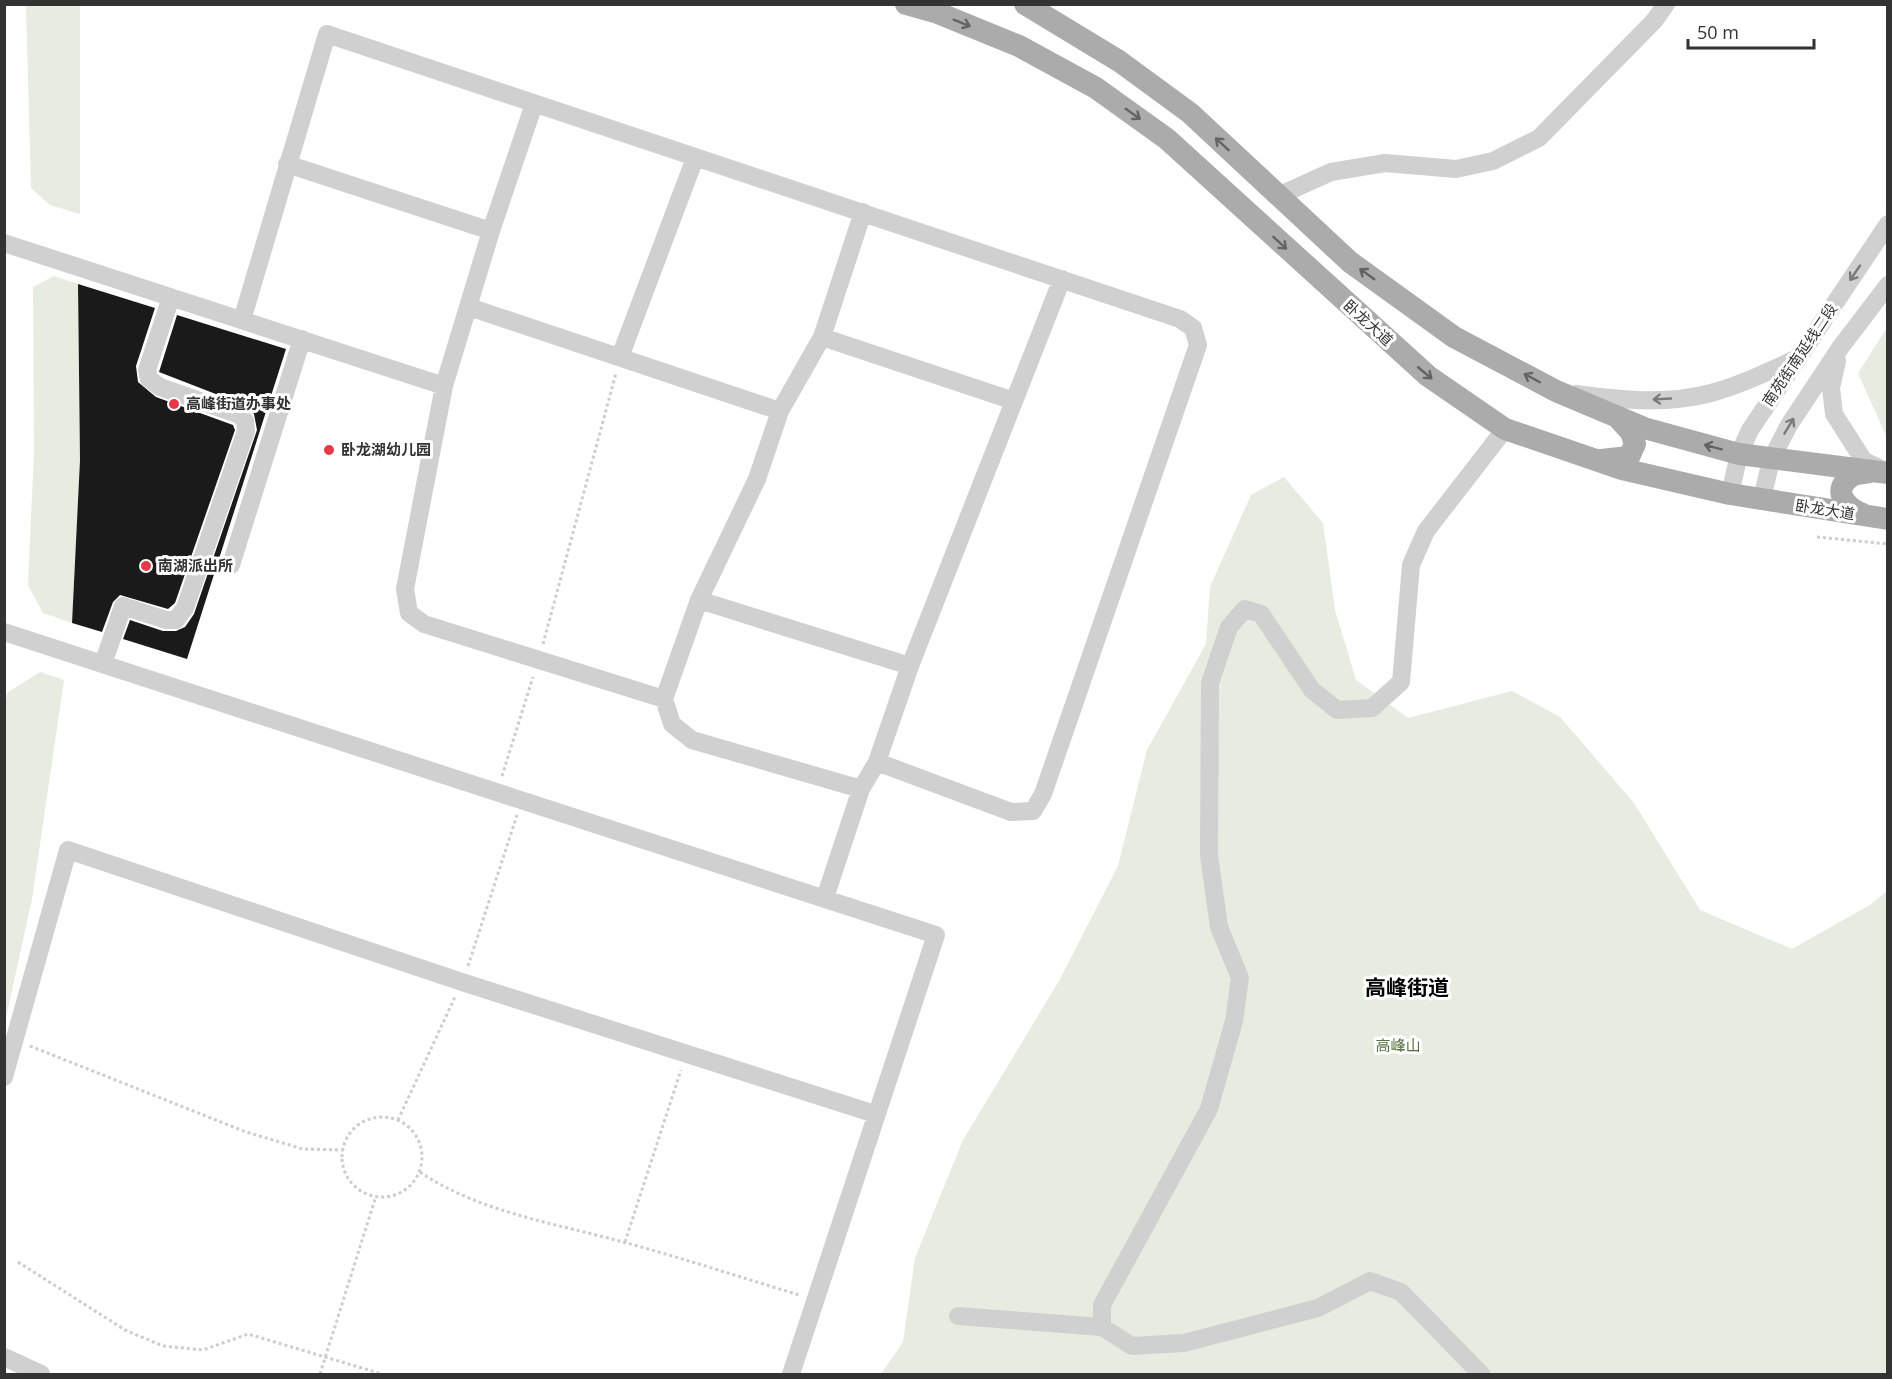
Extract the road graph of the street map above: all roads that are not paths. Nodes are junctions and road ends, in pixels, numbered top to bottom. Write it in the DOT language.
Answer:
graph roads {
  1 [pos="906,4"];
  2 [pos="1024,4"];
  3 [pos="1666,4"];
  4 [pos="534,104"];
  5 [pos="695,158"];
  6 [pos="286,164"];
  7 [pos="1278,196"];
  8 [pos="863,212"];
  9 [pos="1887,224"];
  10 [pos="491,231"];
  11 [pos="4,243"];
  12 [pos="1062,279"];
  13 [pos="1887,285"];
  14 [pos="171,297"];
  15 [pos="469,307"];
  16 [pos="242,320"];
  17 [pos="822,337"];
  18 [pos="302,339"];
  19 [pos="1840,348"];
  20 [pos="620,357"];
  21 [pos="1798,358"];
  22 [pos="444,386"];
  23 [pos="1556,391"];
  24 [pos="1014,401"];
  25 [pos="780,411"];
  26 [pos="1618,419"];
  27 [pos="1505,429"];
  28 [pos="1739,454"];
  29 [pos="1771,460"];
  30 [pos="1596,461"];
  31 [pos="1883,472"];
  32 [pos="1730,494"];
  33 [pos="1762,499"];
  34 [pos="1881,519"];
  35 [pos="231,565"];
  36 [pos="699,600"];
  37 [pos="4,633"];
  38 [pos="104,664"];
  39 [pos="910,666"];
  40 [pos="664,699"];
  41 [pos="877,762"];
  42 [pos="861,789"];
  43 [pos="825,898"];
  44 [pos="4,1077"];
  45 [pos="875,1114"];
  46 [pos="957,1316"];
  47 [pos="1102,1327"];
  48 [pos="4,1357"];
  49 [pos="41,1374"];
  50 [pos="791,1374"];
  51 [pos="1481,1374"];
  1 -- 27 [label="main road, 卧龙大道, one-way"];
  7 -- 2 [label="main road, one-way"];
  3 -- 7 [label="street"];
  4 -- 5 [label="street"];
  4 -- 6 [label="street"];
  4 -- 10 [label="street"];
  5 -- 8 [label="street"];
  5 -- 20 [label="street"];
  6 -- 10 [label="street"];
  6 -- 16 [label="street"];
  23 -- 7 [label="main road, one-way"];
  8 -- 12 [label="street"];
  8 -- 17 [label="street"];
  9 -- 21 [label="street, 南苑街南延线二段, one-way"];
  10 -- 15 [label="street"];
  11 -- 14 [label="street"];
  12 -- 24 [label="street"];
  12 -- 41 [label="street"];
  13 -- 19 [label="street, 南苑街南延线二段"];
  14 -- 16 [label="street"];
  14 -- 38 [label="street"];
  15 -- 20 [label="street"];
  15 -- 22 [label="street"];
  16 -- 18 [label="street"];
  17 -- 24 [label="street"];
  17 -- 25 [label="street"];
  18 -- 22 [label="street"];
  18 -- 35 [label="street"];
  29 -- 19 [label="street, 南苑街南延线二段, one-way"];
  19 -- 31 [label="street"];
  20 -- 25 [label="street"];
  21 -- 23 [label="street, one-way"];
  21 -- 28 [label="street, 南苑街南延线二段"];
  22 -- 40 [label="street"];
  23 -- 26 [label="main road"];
  24 -- 39 [label="street"];
  25 -- 36 [label="street"];
  28 -- 26 [label="main road, one-way"];
  26 -- 30 [label="main road"];
  27 -- 30 [label="main road, 卧龙大道"];
  27 -- 47 [label="street"];
  28 -- 29 [label="main road"];
  28 -- 32 [label="street, 南苑街南延线二段"];
  29 -- 31 [label="main road"];
  29 -- 33 [label="street, 南苑街南延线二段"];
  30 -- 32 [label="main road, 卧龙大道"];
  31 -- 34 [label="main road"];
  32 -- 33 [label="main road, 卧龙大道"];
  33 -- 34 [label="main road, 卧龙大道"];
  36 -- 39 [label="street"];
  36 -- 40 [label="street"];
  37 -- 38 [label="street"];
  38 -- 43 [label="street"];
  39 -- 41 [label="street"];
  40 -- 42 [label="street"];
  41 -- 42 [label="street"];
  42 -- 43 [label="street"];
  43 -- 45 [label="street"];
  44 -- 45 [label="street"];
  45 -- 50 [label="street"];
  46 -- 47 [label="street"];
  47 -- 51 [label="street"];
  48 -- 49 [label="street"];
}
